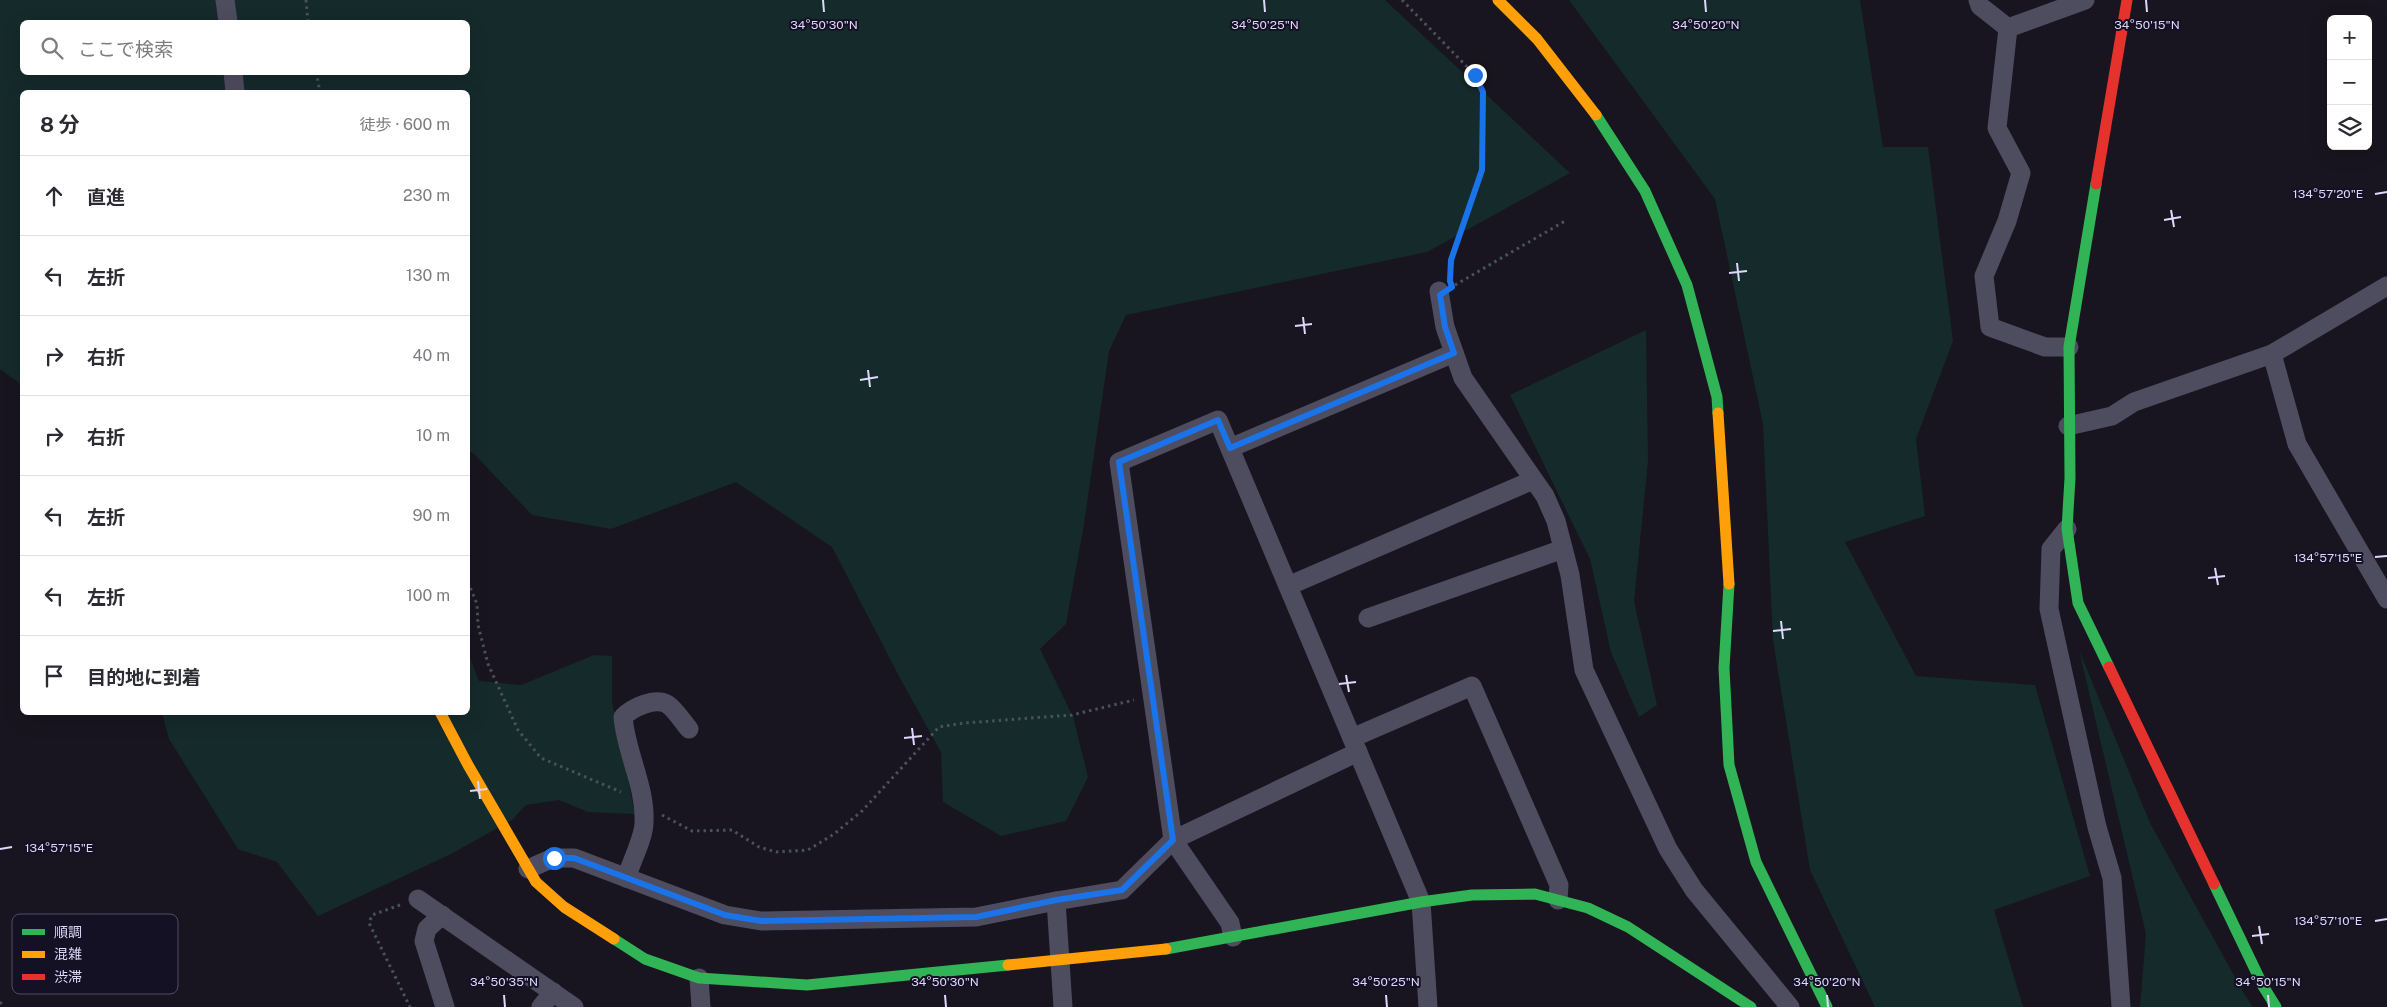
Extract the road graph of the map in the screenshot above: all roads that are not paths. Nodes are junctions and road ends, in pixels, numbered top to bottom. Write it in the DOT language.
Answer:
graph roads {
  1 [pos="225,0"];
  2 [pos="1498,0"];
  3 [pos="1978,0"];
  4 [pos="2085,0"];
  5 [pos="2127,0"];
  6 [pos="228,20"];
  7 [pos="2008,28"];
  8 [pos="233,75"];
  9 [pos="235,90"];
  10 [pos="2387,286"];
  11 [pos="1445,289"];
  12 [pos="2069,347"];
  13 [pos="1454,353"];
  14 [pos="2272,354"];
  15 [pos="2068,426"];
  16 [pos="1230,448"];
  17 [pos="1533,480"];
  18 [pos="2067,529"];
  19 [pos="1563,549"];
  20 [pos="1288,586"];
  21 [pos="2387,599"];
  22 [pos="1368,618"];
  23 [pos="442,715"];
  24 [pos="689,729"];
  25 [pos="1355,745"];
  26 [pos="1173,840"];
  27 [pos="528,868"];
  28 [pos="626,878"];
  29 [pos="418,899"];
  30 [pos="1056,900"];
  31 [pos="1558,900"];
  32 [pos="1421,902"];
  33 [pos="442,915"];
  34 [pos="1234,937"];
  35 [pos="1060,959"];
  36 [pos="699,978"];
  37 [pos="552,992"];
  38 [pos="445,1007"];
  39 [pos="541,1007"];
  40 [pos="574,1007"];
  41 [pos="701,1007"];
  42 [pos="1063,1007"];
  43 [pos="1428,1007"];
  44 [pos="1751,1007"];
  45 [pos="1790,1007"];
  46 [pos="1827,1007"];
  47 [pos="2121,1007"];
  48 [pos="2276,1007"];
  1 -- 6 [label="street"];
  2 -- 46 [label="street"];
  3 -- 7 [label="street"];
  4 -- 7 [label="street"];
  5 -- 12 [label="street"];
  7 -- 12 [label="street"];
  8 -- 9 [label="street"];
  10 -- 14 [label="street"];
  11 -- 13 [label="street"];
  12 -- 15 [label="street"];
  13 -- 16 [label="street"];
  13 -- 17 [label="street"];
  14 -- 15 [label="street"];
  14 -- 21 [label="street"];
  15 -- 18 [label="street"];
  16 -- 20 [label="street"];
  16 -- 26 [label="street"];
  17 -- 19 [label="street"];
  17 -- 20 [label="street"];
  18 -- 47 [label="street"];
  18 -- 48 [label="street"];
  19 -- 22 [label="street"];
  19 -- 45 [label="street"];
  20 -- 25 [label="street"];
  23 -- 27 [label="street"];
  24 -- 28 [label="street"];
  25 -- 26 [label="street"];
  25 -- 31 [label="street"];
  25 -- 32 [label="street"];
  26 -- 30 [label="street"];
  26 -- 34 [label="street"];
  27 -- 28 [label="street"];
  27 -- 36 [label="street"];
  28 -- 30 [label="street"];
  29 -- 33 [label="street"];
  30 -- 35 [label="street"];
  31 -- 32 [label="street"];
  31 -- 44 [label="street"];
  32 -- 34 [label="street"];
  32 -- 43 [label="street"];
  33 -- 37 [label="street"];
  33 -- 38 [label="street"];
  34 -- 35 [label="street"];
  35 -- 36 [label="street"];
  35 -- 42 [label="street"];
  36 -- 41 [label="street"];
  37 -- 39 [label="street"];
  37 -- 40 [label="street"];
}
